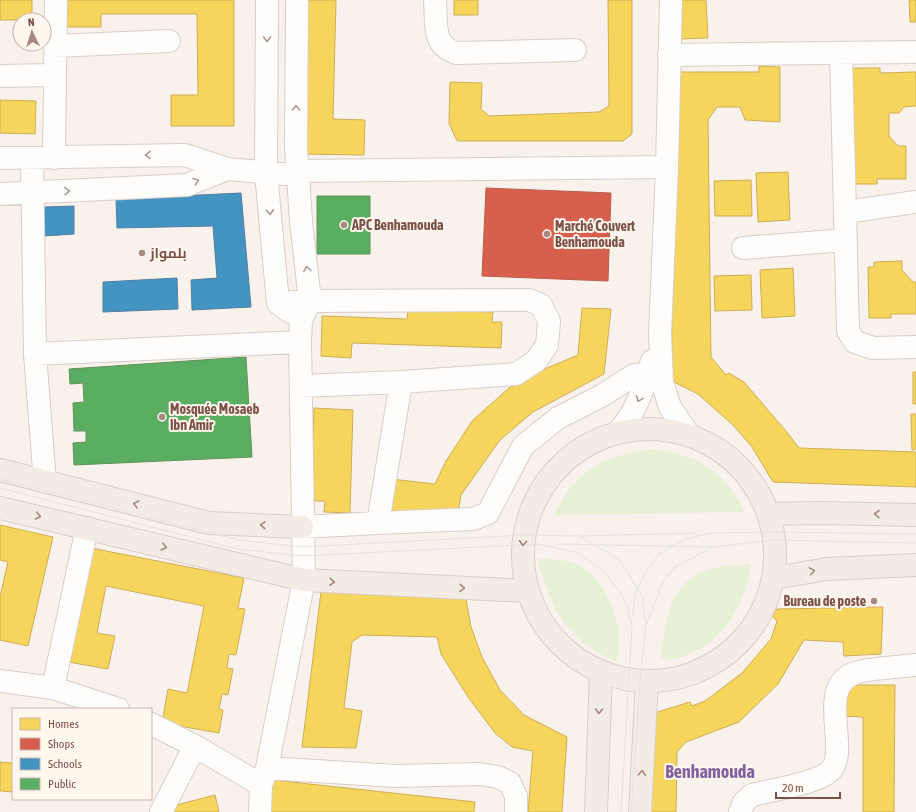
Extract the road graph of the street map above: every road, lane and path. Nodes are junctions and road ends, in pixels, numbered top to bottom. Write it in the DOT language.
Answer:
graph roads {
  1 [pos="56,0"];
  2 [pos="267,0"];
  3 [pos="298,0"];
  4 [pos="435,0"];
  5 [pos="670,0"];
  6 [pos="169,41"];
  7 [pos="55,46"];
  8 [pos="575,50"];
  9 [pos="916,52"];
  10 [pos="842,54"];
  11 [pos="669,55"];
  12 [pos="0,76"];
  13 [pos="55,76"];
  14 [pos="0,158"];
  15 [pos="32,158"];
  16 [pos="54,158"];
  17 [pos="667,167"];
  18 [pos="227,170"];
  19 [pos="298,171"];
  20 [pos="266,173"];
  21 [pos="0,194"];
  22 [pos="33,194"];
  23 [pos="916,202"];
  24 [pos="845,212"];
  25 [pos="846,240"];
  26 [pos="744,248"];
  27 [pos="305,311"];
  28 [pos="660,335"];
  29 [pos="300,342"];
  30 [pos="916,347"];
  31 [pos="35,354"];
  32 [pos="648,374"];
  33 [pos="401,382"];
  34 [pos="301,386"];
  35 [pos="617,433"];
  36 [pos="689,435"];
  37 [pos="0,470"];
  38 [pos="45,482"];
  39 [pos="0,508"];
  40 [pos="769,514"];
  41 [pos="916,516"];
  42 [pos="378,523"];
  43 [pos="302,527"];
  44 [pos="87,528"];
  45 [pos="916,565"];
  46 [pos="774,578"];
  47 [pos="304,580"];
  48 [pos="528,591"];
  49 [pos="916,664"];
  50 [pos="601,672"];
  51 [pos="0,681"];
  52 [pos="647,681"];
  53 [pos="53,688"];
  54 [pos="115,708"];
  55 [pos="152,724"];
  56 [pos="195,746"];
  57 [pos="264,776"];
  58 [pos="161,812"];
  59 [pos="260,812"];
  60 [pos="516,812"];
  61 [pos="596,812"];
  62 [pos="640,812"];
  63 [pos="740,812"];
  1 -- 7 [label="street"];
  2 -- 20 [label="street, one-way"];
  19 -- 3 [label="street, one-way"];
  4 -- 8 [label="street"];
  5 -- 11 [label="street"];
  6 -- 7 [label="street"];
  7 -- 13 [label="street"];
  9 -- 10 [label="street"];
  10 -- 11 [label="street"];
  10 -- 24 [label="street"];
  11 -- 17 [label="street"];
  12 -- 13 [label="street"];
  13 -- 16 [label="street"];
  14 -- 15 [label="street"];
  15 -- 16 [label="street"];
  15 -- 22 [label="street"];
  18 -- 16 [label="street, one-way"];
  17 -- 19 [label="street"];
  17 -- 28 [label="street"];
  18 -- 20 [label="street"];
  22 -- 18 [label="street, one-way"];
  19 -- 20 [label="street"];
  27 -- 19 [label="street, one-way"];
  20 -- 27 [label="street, one-way"];
  21 -- 22 [label="street"];
  22 -- 31 [label="street"];
  23 -- 24 [label="street"];
  24 -- 25 [label="street"];
  25 -- 26 [label="street"];
  25 -- 30 [label="street"];
  27 -- 29 [label="street"];
  27 -- 33 [label="street"];
  28 -- 32 [label="street"];
  28 -- 36 [label="street"];
  29 -- 31 [label="street"];
  29 -- 34 [label="street"];
  31 -- 38 [label="street"];
  32 -- 35 [label="street, one-way"];
  32 -- 42 [label="street"];
  33 -- 34 [label="street"];
  33 -- 42 [label="street"];
  34 -- 43 [label="street"];
  35 -- 36 [label="main road"];
  35 -- 48 [label="main road, one-way"];
  36 -- 40 [label="main road"];
  37 -- 38 [label="main road"];
  43 -- 38 [label="main road, one-way"];
  39 -- 44 [label="main road, one-way"];
  41 -- 40 [label="main road, one-way"];
  40 -- 46 [label="main road"];
  42 -- 43 [label="street"];
  43 -- 47 [label="street"];
  44 -- 47 [label="main road, one-way"];
  44 -- 53 [label="street"];
  46 -- 45 [label="main road, one-way"];
  46 -- 52 [label="main road"];
  47 -- 48 [label="main road, one-way"];
  47 -- 57 [label="street"];
  48 -- 50 [label="main road"];
  49 -- 63 [label="street"];
  50 -- 52 [label="main road"];
  50 -- 61 [label="main road, one-way"];
  51 -- 53 [label="street"];
  62 -- 52 [label="main road, one-way"];
  53 -- 54 [label="street"];
  55 -- 56 [label="street"];
  56 -- 57 [label="street"];
  56 -- 58 [label="street"];
  57 -- 59 [label="street"];
  57 -- 60 [label="street"];
}
